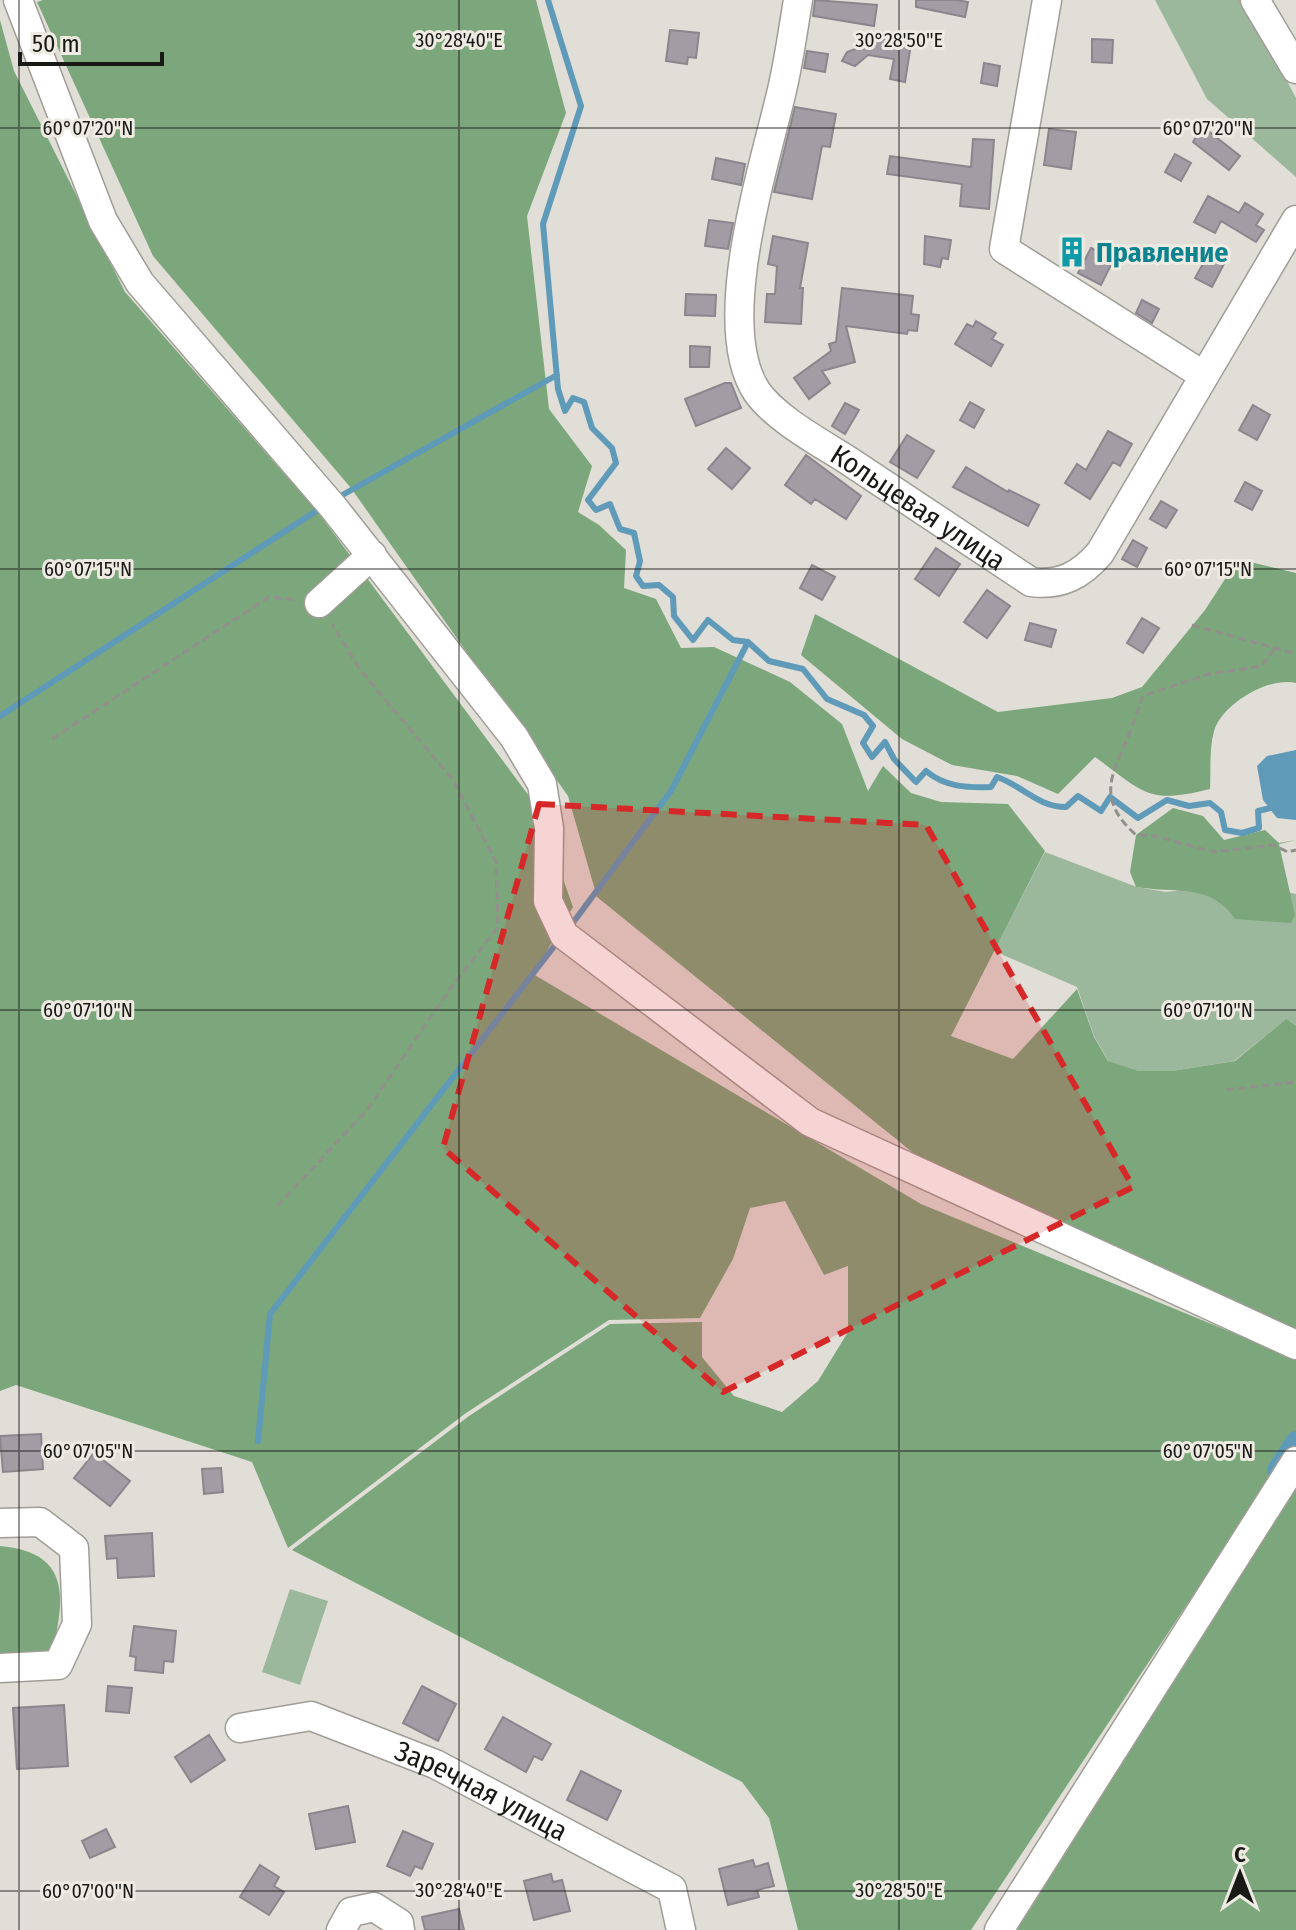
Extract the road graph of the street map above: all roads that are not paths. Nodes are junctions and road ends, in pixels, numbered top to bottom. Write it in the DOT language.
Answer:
graph roads {
  1 [pos="18,0"];
  2 [pos="798,0"];
  3 [pos="1047,0"];
  4 [pos="1255,0"];
  5 [pos="1296,69"];
  6 [pos="1296,220"];
  7 [pos="1203,375"];
  8 [pos="372,555"];
  9 [pos="319,603"];
  10 [pos="1296,1345"];
  11 [pos="1296,1461"];
  12 [pos="0,1523"];
  13 [pos="0,1668"];
  14 [pos="240,1728"];
  15 [pos="341,1930"];
  16 [pos="400,1930"];
  17 [pos="681,1930"];
  18 [pos="999,1930"];
  1 -- 8 [label="street"];
  2 -- 7 [label="street, Кольцевая улица"];
  3 -- 7 [label="street"];
  4 -- 5 [label="street"];
  6 -- 7 [label="street, Кольцевая улица"];
  8 -- 9 [label="street"];
  8 -- 10 [label="street"];
  11 -- 18 [label="street"];
  12 -- 13 [label="street"];
  14 -- 17 [label="street, Заречная улица"];
  15 -- 16 [label="street"];
}
